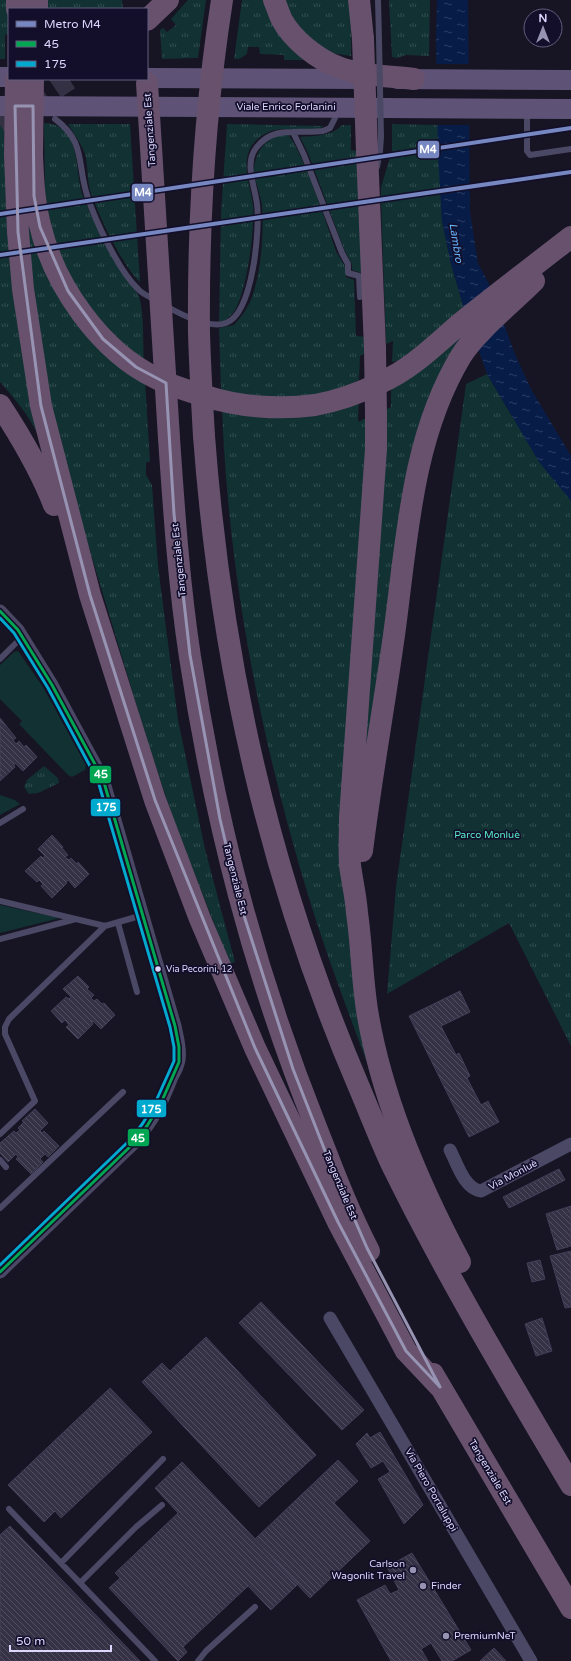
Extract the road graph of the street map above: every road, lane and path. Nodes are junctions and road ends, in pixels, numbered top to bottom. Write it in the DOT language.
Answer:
graph roads {
  1 [pos="168,0"];
  2 [pos="222,0"];
  3 [pos="274,0"];
  4 [pos="359,0"];
  5 [pos="378,0"];
  6 [pos="148,19"];
  7 [pos="371,39"];
  8 [pos="148,78"];
  9 [pos="423,79"];
  10 [pos="16,80"];
  11 [pos="33,80"];
  12 [pos="147,80"];
  13 [pos="571,80"];
  14 [pos="0,106"];
  15 [pos="527,109"];
  16 [pos="571,109"];
  17 [pos="335,118"];
  18 [pos="55,119"];
  19 [pos="293,132"];
  20 [pos="571,149"];
  21 [pos="23,155"];
  22 [pos="571,237"];
  23 [pos="571,246"];
  24 [pos="360,297"];
  25 [pos="504,299"];
  26 [pos="0,405"];
  27 [pos="90,595"];
  28 [pos="0,611"];
  29 [pos="16,643"];
  30 [pos="0,659"];
  31 [pos="23,808"];
  32 [pos="0,823"];
  33 [pos="0,901"];
  34 [pos="358,914"];
  35 [pos="143,916"];
  36 [pos="77,918"];
  37 [pos="118,923"];
  38 [pos="105,926"];
  39 [pos="0,939"];
  40 [pos="137,992"];
  41 [pos="2,1027"];
  42 [pos="123,1092"];
  43 [pos="0,1134"];
  44 [pos="571,1144"];
  45 [pos="450,1150"];
  46 [pos="0,1160"];
  47 [pos="6,1167"];
  48 [pos="0,1208"];
  49 [pos="2,1267"];
  50 [pos="330,1318"];
  51 [pos="440,1387"];
  52 [pos="531,1417"];
  53 [pos="163,1459"];
  54 [pos="571,1485"];
  55 [pos="162,1505"];
  56 [pos="9,1509"];
  57 [pos="61,1563"];
  58 [pos="80,1583"];
  59 [pos="256,1607"];
  60 [pos="571,1608"];
  61 [pos="155,1661"];
  62 [pos="198,1661"];
  63 [pos="531,1661"];
  1 -- 6 [label="highway"];
  2 -- 52 [label="highway, bridge"];
  3 -- 9 [label="highway"];
  4 -- 7 [label="highway"];
  5 -- 7 [label="lane"];
  7 -- 34 [label="highway, bridge"];
  8 -- 9 [label="main road"];
  9 -- 13 [label="main road"];
  10 -- 21 [label="highway, bridge"];
  11 -- 21 [label="highway, bridge"];
  12 -- 51 [label="highway, Tangenziale Est, bridge"];
  14 -- 15 [label="main road, Viale Enrico Forlanini"];
  15 -- 16 [label="main road, Viale Enrico Forlanini"];
  15 -- 20 [label="lane"];
  17 -- 19 [label="lane"];
  18 -- 19 [label="lane"];
  19 -- 24 [label="lane"];
  21 -- 25 [label="highway"];
  21 -- 27 [label="highway"];
  22 -- 25 [label="highway"];
  23 -- 25 [label="highway"];
  25 -- 34 [label="highway"];
  26 -- 27 [label="highway"];
  27 -- 51 [label="highway"];
  28 -- 35 [label="street"];
  29 -- 30 [label="lane"];
  31 -- 32 [label="lane"];
  33 -- 36 [label="lane"];
  34 -- 52 [label="highway"];
  35 -- 37 [label="lane"];
  35 -- 49 [label="street"];
  36 -- 38 [label="lane"];
  36 -- 39 [label="lane"];
  37 -- 38 [label="lane"];
  37 -- 40 [label="lane"];
  38 -- 41 [label="lane"];
  41 -- 43 [label="lane"];
  42 -- 48 [label="lane"];
  44 -- 45 [label="street, Via Monluè"];
  46 -- 47 [label="lane"];
  50 -- 63 [label="street, Via Piero Portaluppi"];
  51 -- 60 [label="highway, Tangenziale Est"];
  52 -- 54 [label="highway"];
  53 -- 57 [label="lane"];
  55 -- 58 [label="lane"];
  56 -- 57 [label="lane"];
  57 -- 58 [label="lane"];
  58 -- 61 [label="lane"];
  59 -- 62 [label="lane"];
}
